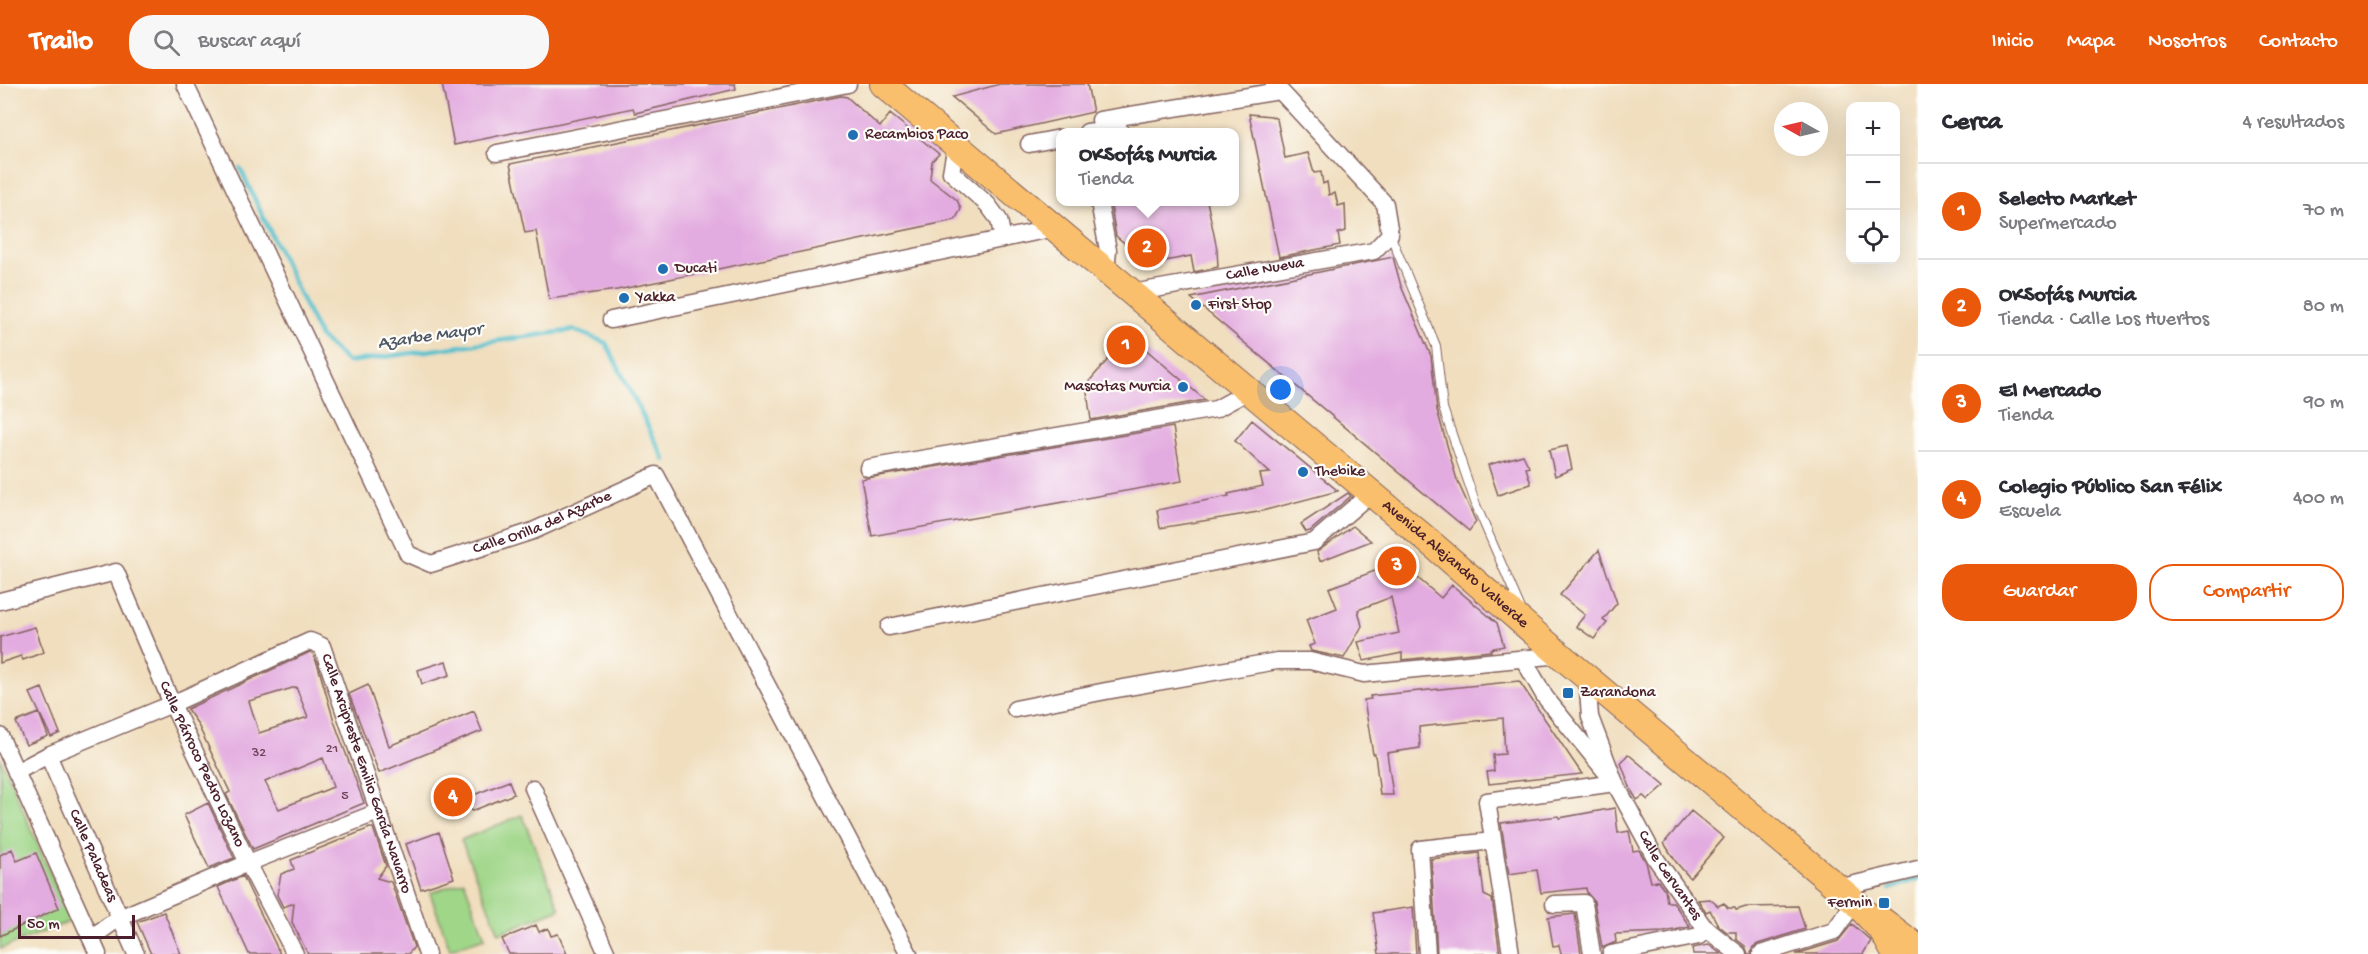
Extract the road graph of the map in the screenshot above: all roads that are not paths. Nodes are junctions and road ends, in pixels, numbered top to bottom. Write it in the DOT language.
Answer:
graph roads {
  1 [pos="185,84"];
  2 [pos="848,84"];
  3 [pos="883,84"];
  4 [pos="1277,87"];
  5 [pos="1196,116"];
  6 [pos="1100,120"];
  7 [pos="1114,128"];
  8 [pos="1056,139"];
  9 [pos="1029,144"];
  10 [pos="956,146"];
  11 [pos="496,153"];
  12 [pos="1100,206"];
  13 [pos="1055,228"];
  14 [pos="1390,234"];
  15 [pos="1003,239"];
  16 [pos="1106,271"];
  17 [pos="1132,293"];
  18 [pos="611,320"];
  19 [pos="1249,391"];
  20 [pos="868,468"];
  21 [pos="1371,493"];
  22 [pos="0,601"];
  23 [pos="890,627"];
  24 [pos="1529,628"];
  25 [pos="1560,655"];
  26 [pos="1524,660"];
  27 [pos="1587,676"];
  28 [pos="172,704"];
  29 [pos="1015,710"];
  30 [pos="0,736"];
  31 [pos="48,755"];
  32 [pos="16,772"];
  33 [pos="1615,783"];
  34 [pos="533,788"];
  35 [pos="378,812"];
  36 [pos="1493,841"];
  37 [pos="248,863"];
  38 [pos="1918,869"];
  39 [pos="1851,899"];
  40 [pos="1554,903"];
  41 [pos="119,918"];
  42 [pos="1706,928"];
  43 [pos="91,938"];
  44 [pos="1918,948"];
  45 [pos="425,953"];
  46 [pos="98,954"];
  47 [pos="136,954"];
  48 [pos="295,954"];
  49 [pos="606,954"];
  50 [pos="909,954"];
  51 [pos="1427,954"];
  52 [pos="1511,954"];
  53 [pos="1592,954"];
  54 [pos="1611,954"];
  55 [pos="1738,954"];
  56 [pos="1761,954"];
  57 [pos="1895,954"];
  1 -- 50 [label="street, Calle Orilla del Azarbe"];
  2 -- 11 [label="street"];
  3 -- 10 [label="main road, Avenida Alejandro Valverde"];
  4 -- 6 [label="street"];
  4 -- 14 [label="street"];
  5 -- 7 [label="street"];
  8 -- 9 [label="street"];
  10 -- 13 [label="main road, Avenida Alejandro Valverde"];
  10 -- 15 [label="street"];
  12 -- 16 [label="street"];
  13 -- 15 [label="street"];
  13 -- 16 [label="main road, Avenida Alejandro Valverde"];
  14 -- 17 [label="street, Calle Nueva"];
  14 -- 24 [label="lane"];
  15 -- 18 [label="street"];
  16 -- 17 [label="main road, Avenida Alejandro Valverde"];
  17 -- 19 [label="main road, Avenida Alejandro Valverde"];
  19 -- 20 [label="street"];
  19 -- 21 [label="main road, Avenida Alejandro Valverde"];
  21 -- 23 [label="street"];
  21 -- 24 [label="main road, Avenida Alejandro Valverde"];
  22 -- 28 [label="street, Calle Párroco Pedro Lozano"];
  24 -- 25 [label="main road, Avenida Alejandro Valverde"];
  25 -- 26 [label="street"];
  25 -- 27 [label="main road, Avenida Alejandro Valverde"];
  26 -- 29 [label="street"];
  26 -- 33 [label="street, Calle Cervantes"];
  27 -- 33 [label="street, Calle Cervantes"];
  27 -- 39 [label="main road, Avenida Alejandro Valverde"];
  28 -- 31 [label="street, Calle Arcipreste Emilio García Navarro"];
  28 -- 35 [label="street, Calle Arcipreste Emilio García Navarro"];
  28 -- 37 [label="street, Calle Párroco Pedro Lozano"];
  30 -- 32 [label="street"];
  31 -- 32 [label="street, Calle Arcipreste Emilio García Navarro"];
  31 -- 41 [label="street, Calle Paladeas"];
  32 -- 43 [label="street"];
  33 -- 36 [label="street"];
  33 -- 42 [label="street, Calle Cervantes"];
  34 -- 49 [label="street"];
  35 -- 37 [label="street"];
  35 -- 45 [label="street, Calle Arcipreste Emilio García Navarro"];
  36 -- 51 [label="street"];
  36 -- 52 [label="street"];
  37 -- 41 [label="street"];
  37 -- 48 [label="street, Calle Párroco Pedro Lozano"];
  38 -- 39 [label="street"];
  39 -- 44 [label="main road"];
  39 -- 56 [label="street"];
  39 -- 57 [label="main road"];
  40 -- 53 [label="street"];
  41 -- 43 [label="street"];
  41 -- 47 [label="street, Calle Paladeas"];
  42 -- 54 [label="street"];
  42 -- 55 [label="street, Calle Cervantes"];
  43 -- 46 [label="street"];
}
